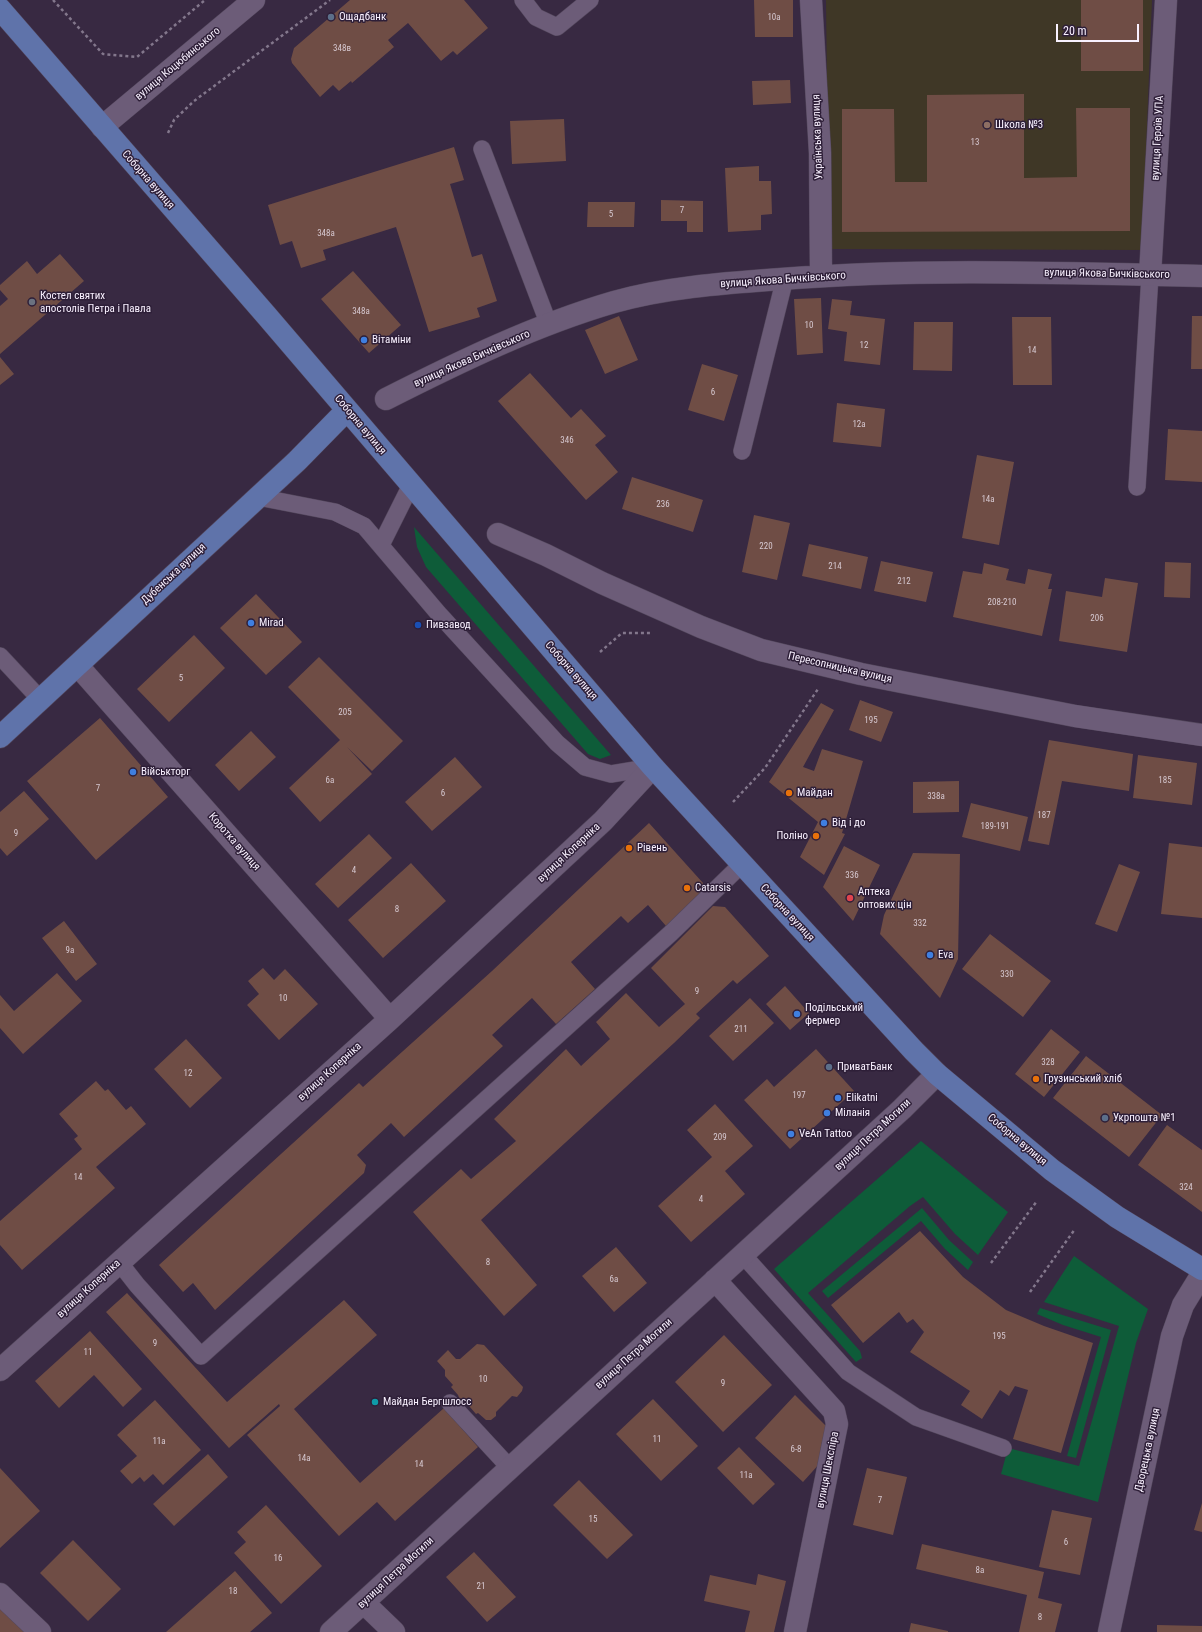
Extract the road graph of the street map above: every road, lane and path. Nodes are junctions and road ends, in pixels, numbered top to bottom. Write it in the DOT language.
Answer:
graph roads {
  1 [pos="53,0"];
  2 [pos="205,0"];
  3 [pos="254,0"];
  4 [pos="330,0"];
  5 [pos="523,0"];
  6 [pos="590,0"];
  7 [pos="811,0"];
  8 [pos="1166,0"];
  9 [pos="0,9"];
  10 [pos="102,127"];
  11 [pos="168,133"];
  12 [pos="482,149"];
  13 [pos="821,275"];
  14 [pos="1150,275"];
  15 [pos="1202,276"];
  16 [pos="785,278"];
  17 [pos="549,325"];
  18 [pos="386,399"];
  19 [pos="347,410"];
  20 [pos="742,451"];
  21 [pos="411,485"];
  22 [pos="1137,487"];
  23 [pos="258,497"];
  24 [pos="498,534"];
  25 [pos="381,545"];
  26 [pos="656,633"];
  27 [pos="600,652"];
  28 [pos="0,656"];
  29 [pos="78,666"];
  30 [pos="819,686"];
  31 [pos="41,700"];
  32 [pos="1202,735"];
  33 [pos="0,737"];
  34 [pos="653,767"];
  35 [pos="733,802"];
  36 [pos="742,864"];
  37 [pos="390,1019"];
  38 [pos="937,1074"];
  39 [pos="1037,1201"];
  40 [pos="1075,1229"];
  41 [pos="743,1255"];
  42 [pos="120,1262"];
  43 [pos="991,1264"];
  44 [pos="1202,1269"];
  45 [pos="1202,1274"];
  46 [pos="715,1280"];
  47 [pos="1030,1292"];
  48 [pos="0,1370"];
  49 [pos="450,1403"];
  50 [pos="1004,1448"];
  51 [pos="510,1468"];
  52 [pos="0,1594"];
  53 [pos="364,1603"];
  54 [pos="40,1632"];
  55 [pos="331,1632"];
  56 [pos="394,1632"];
  57 [pos="795,1632"];
  58 [pos="1109,1632"];
  1 -- 2 [label="path"];
  3 -- 10 [label="street, вулиця Коцюбинського"];
  4 -- 11 [label="path"];
  5 -- 6 [label="lane"];
  7 -- 13 [label="street, Українська вулиця"];
  8 -- 14 [label="street, вулиця Героїв УПА"];
  9 -- 10 [label="main road, Соборна вулиця"];
  10 -- 19 [label="main road, Соборна вулиця"];
  12 -- 17 [label="lane"];
  13 -- 14 [label="street, вулиця Якова Бичківського"];
  13 -- 16 [label="street, вулиця Якова Бичківського"];
  14 -- 15 [label="street, вулиця Якова Бичківського"];
  14 -- 22 [label="lane"];
  16 -- 17 [label="street, вулиця Якова Бичківського"];
  16 -- 20 [label="lane"];
  17 -- 18 [label="street, вулиця Якова Бичківського"];
  19 -- 21 [label="main road, Соборна вулиця"];
  19 -- 23 [label="main road, Дубенська вулиця"];
  21 -- 25 [label="lane"];
  21 -- 34 [label="main road, Соборна вулиця"];
  23 -- 25 [label="lane"];
  23 -- 29 [label="main road, Дубенська вулиця"];
  24 -- 32 [label="street, Пересопницька вулиця"];
  25 -- 34 [label="lane"];
  26 -- 27 [label="path"];
  28 -- 31 [label="lane"];
  29 -- 31 [label="main road, Дубенська вулиця"];
  29 -- 37 [label="street, Коротка вулиця"];
  30 -- 35 [label="path"];
  31 -- 33 [label="main road, Дубенська вулиця"];
  34 -- 36 [label="main road, Соборна вулиця"];
  34 -- 37 [label="street, вулиця Коперніка"];
  36 -- 38 [label="main road, Соборна вулиця"];
  36 -- 42 [label="lane"];
  37 -- 42 [label="street, вулиця Коперніка"];
  38 -- 41 [label="street, вулиця Петра Могили"];
  38 -- 44 [label="main road, Соборна вулиця"];
  39 -- 43 [label="path"];
  40 -- 47 [label="path"];
  41 -- 46 [label="street, вулиця Петра Могили"];
  41 -- 50 [label="lane"];
  42 -- 48 [label="street, вулиця Коперніка"];
  45 -- 58 [label="street, Дворецька вулиця"];
  46 -- 51 [label="street, вулиця Петра Могили"];
  46 -- 57 [label="street, вулиця Шекспіра"];
  49 -- 51 [label="lane"];
  51 -- 53 [label="street, вулиця Петра Могили"];
  52 -- 54 [label="street"];
  53 -- 55 [label="street, вулиця Петра Могили"];
  53 -- 56 [label="street"];
}
